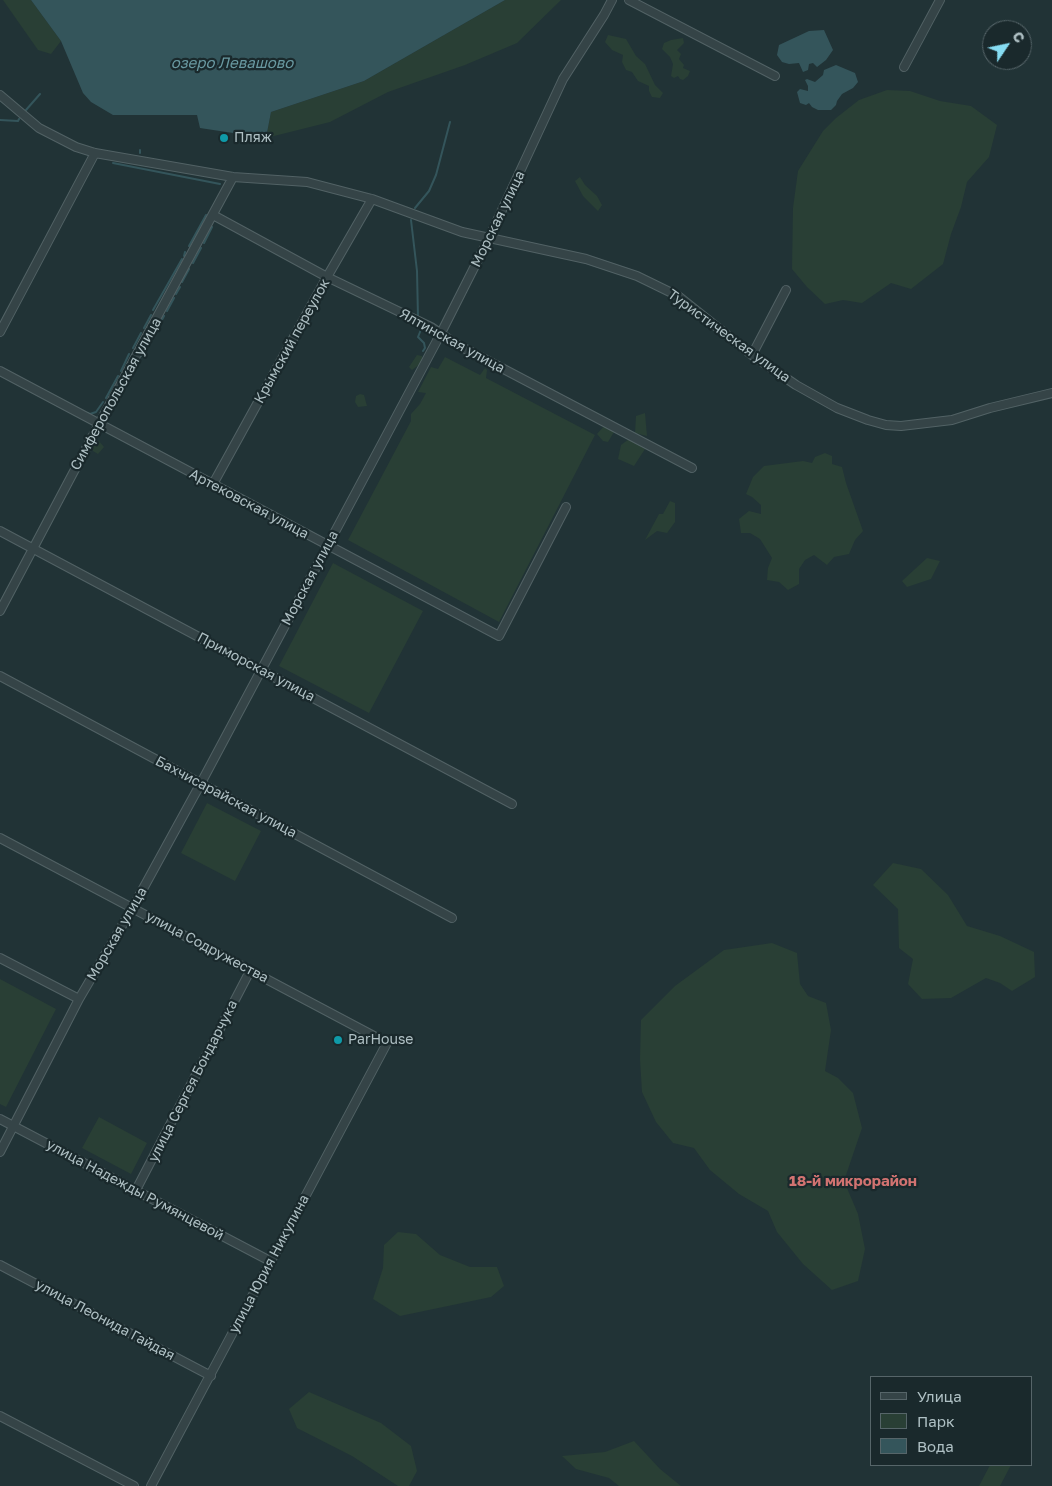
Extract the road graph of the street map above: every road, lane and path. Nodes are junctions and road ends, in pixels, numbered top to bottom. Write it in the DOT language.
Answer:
graph roads {
  1 [pos="612,0"];
  2 [pos="629,0"];
  3 [pos="938,1"];
  4 [pos="904,67"];
  5 [pos="775,76"];
  6 [pos="0,95"];
  7 [pos="96,153"];
  8 [pos="233,177"];
  9 [pos="372,199"];
  10 [pos="213,214"];
  11 [pos="489,238"];
  12 [pos="327,277"];
  13 [pos="786,290"];
  14 [pos="0,332"];
  15 [pos="441,333"];
  16 [pos="752,355"];
  17 [pos="0,371"];
  18 [pos="1052,394"];
  19 [pos="99,424"];
  20 [pos="692,468"];
  21 [pos="213,484"];
  22 [pos="566,507"];
  23 [pos="0,531"];
  24 [pos="328,545"];
  25 [pos="32,548"];
  26 [pos="0,611"];
  27 [pos="261,670"];
  28 [pos="0,676"];
  29 [pos="201,783"];
  30 [pos="512,804"];
  31 [pos="0,838"];
  32 [pos="133,907"];
  33 [pos="452,918"];
  34 [pos="0,958"];
  35 [pos="250,971"];
  36 [pos="79,999"];
  37 [pos="387,1043"];
  38 [pos="0,1119"];
  39 [pos="13,1126"];
  40 [pos="0,1152"];
  41 [pos="136,1190"];
  42 [pos="270,1261"];
  43 [pos="0,1265"];
  44 [pos="210,1376"];
  45 [pos="0,1416"];
  46 [pos="134,1486"];
  47 [pos="151,1486"];
  1 -- 11 [label="street, Морская улица"];
  2 -- 5 [label="street"];
  3 -- 4 [label="street"];
  6 -- 7 [label="street, Туристическая улица"];
  7 -- 8 [label="street, Туристическая улица"];
  7 -- 14 [label="street"];
  8 -- 9 [label="street, Туристическая улица"];
  8 -- 10 [label="street, Симферопольская улица"];
  9 -- 11 [label="street, Туристическая улица"];
  9 -- 12 [label="street, Крымский переулок"];
  10 -- 12 [label="street, Ялтинская улица"];
  10 -- 19 [label="street, Симферопольская улица"];
  11 -- 15 [label="street, Морская улица"];
  11 -- 16 [label="street, Туристическая улица"];
  12 -- 15 [label="street, Ялтинская улица"];
  12 -- 21 [label="street, Крымский переулок"];
  13 -- 16 [label="street"];
  15 -- 20 [label="street, Ялтинская улица"];
  15 -- 24 [label="street, Морская улица"];
  16 -- 18 [label="street, Туристическая улица"];
  17 -- 19 [label="street, Артековская улица"];
  19 -- 21 [label="street, Артековская улица"];
  19 -- 25 [label="street, Симферопольская улица"];
  21 -- 24 [label="street, Артековская улица"];
  22 -- 24 [label="street, Артековская улица"];
  23 -- 25 [label="street, Приморская улица"];
  24 -- 27 [label="street, Морская улица"];
  25 -- 26 [label="street, Симферопольская улица"];
  25 -- 27 [label="street, Приморская улица"];
  27 -- 29 [label="street, Морская улица"];
  27 -- 30 [label="street, Приморская улица"];
  28 -- 29 [label="street, Бахчисарайская улица"];
  29 -- 32 [label="street, Морская улица"];
  29 -- 33 [label="street, Бахчисарайская улица"];
  31 -- 32 [label="street, улица Содружества"];
  32 -- 35 [label="street, улица Содружества"];
  32 -- 36 [label="street, Морская улица"];
  34 -- 36 [label="street"];
  35 -- 37 [label="street, улица Содружества"];
  35 -- 41 [label="street, улица Сергея Бондарчука"];
  36 -- 39 [label="street, Морская улица"];
  37 -- 42 [label="street, улица Юрия Никулина"];
  38 -- 39 [label="street, улица Надежды Румянцевой"];
  39 -- 40 [label="street, Морская улица"];
  39 -- 41 [label="street, улица Надежды Румянцевой"];
  41 -- 42 [label="street, улица Надежды Румянцевой"];
  42 -- 44 [label="street, улица Юрия Никулина"];
  43 -- 44 [label="street, улица Леонида Гайдая"];
  44 -- 47 [label="street, улица Юрия Никулина"];
  45 -- 46 [label="street"];
}
